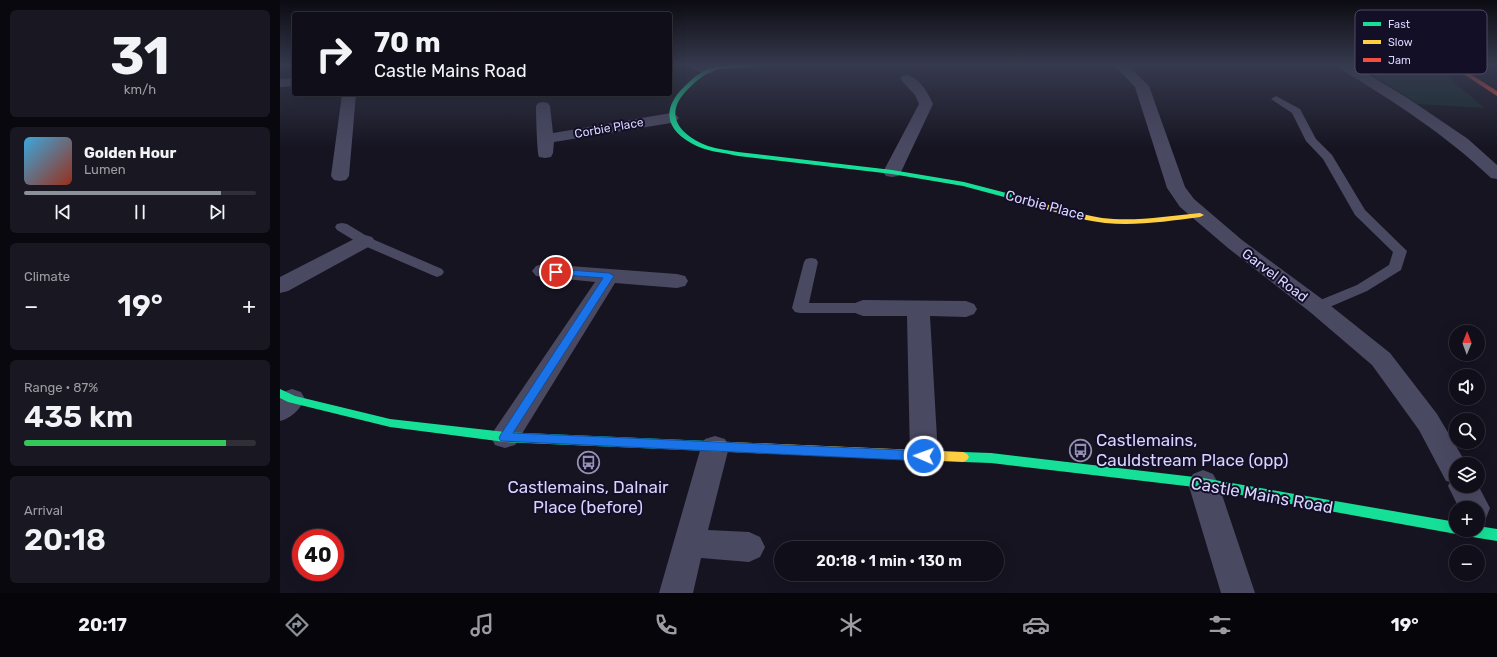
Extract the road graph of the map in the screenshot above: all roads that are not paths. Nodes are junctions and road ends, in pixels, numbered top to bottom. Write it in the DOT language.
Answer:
graph roads {
  1 [pos="681,93"];
  2 [pos="922,93"];
  3 [pos="1144,93"];
  4 [pos="1390,93"];
  5 [pos="349,96"];
  6 [pos="1276,99"];
  7 [pos="543,106"];
  8 [pos="671,118"];
  9 [pos="892,172"];
  10 [pos="1497,174"];
  11 [pos="340,176"];
  12 [pos="1200,215"];
  13 [pos="342,227"];
  14 [pos="365,241"];
  15 [pos="811,262"];
  16 [pos="543,271"];
  17 [pos="437,272"];
  18 [pos="609,276"];
  19 [pos="677,281"];
  20 [pos="280,286"];
  21 [pos="1318,307"];
  22 [pos="863,308"];
  23 [pos="918,309"];
  24 [pos="966,309"];
  25 [pos="284,401"];
  26 [pos="505,438"];
  27 [pos="715,447"];
  28 [pos="924,456"];
  29 [pos="1449,460"];
  30 [pos="1203,483"];
  31 [pos="1449,527"];
  32 [pos="689,543"];
  33 [pos="749,547"];
  34 [pos="676,593"];
  35 [pos="1238,593"];
  1 -- 8 [label="street"];
  2 -- 9 [label="street"];
  3 -- 12 [label="street, Garvel Road"];
  4 -- 10 [label="street"];
  5 -- 11 [label="street"];
  6 -- 21 [label="lane"];
  7 -- 8 [label="street, Corbie Place"];
  8 -- 9 [label="street, Corbie Place"];
  9 -- 12 [label="street, Corbie Place"];
  12 -- 21 [label="street, Garvel Road"];
  13 -- 14 [label="lane"];
  14 -- 17 [label="lane"];
  14 -- 20 [label="street"];
  15 -- 22 [label="lane"];
  16 -- 18 [label="street"];
  18 -- 19 [label="street"];
  18 -- 26 [label="street"];
  21 -- 29 [label="street, Garvel Road"];
  22 -- 23 [label="street"];
  23 -- 24 [label="street"];
  23 -- 28 [label="street"];
  25 -- 26 [label="street, Castle Mains Road"];
  26 -- 27 [label="street, Castle Mains Road"];
  27 -- 28 [label="street, Castle Mains Road"];
  27 -- 32 [label="street"];
  28 -- 30 [label="street, Castle Mains Road"];
  30 -- 31 [label="street, Castle Mains Road"];
  30 -- 35 [label="street"];
  32 -- 33 [label="street"];
  32 -- 34 [label="street"];
}
